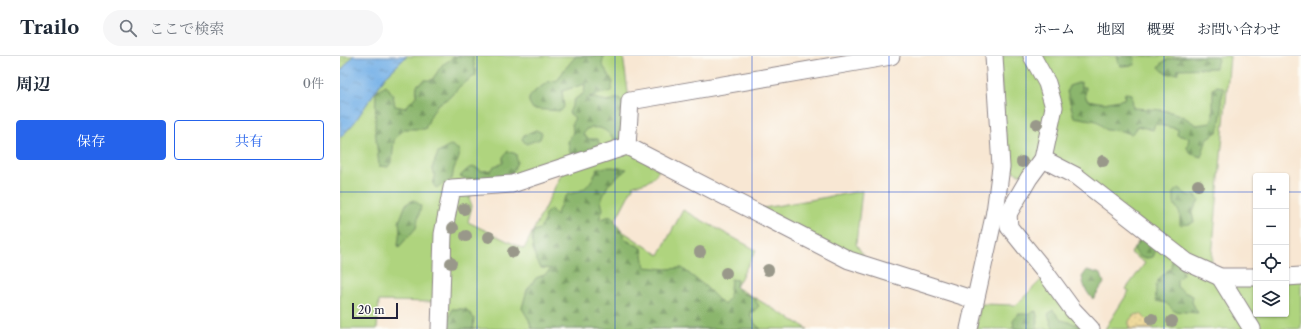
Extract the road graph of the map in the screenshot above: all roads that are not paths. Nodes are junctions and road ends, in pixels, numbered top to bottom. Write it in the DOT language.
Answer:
graph roads {
  1 [pos="891,56"];
  2 [pos="994,56"];
  3 [pos="1032,56"];
  4 [pos="627,146"];
  5 [pos="1043,159"];
  6 [pos="1002,213"];
  7 [pos="1301,276"];
  8 [pos="1220,277"];
  9 [pos="1253,277"];
  10 [pos="1289,277"];
  11 [pos="976,300"];
  12 [pos="440,329"];
  13 [pos="969,329"];
  14 [pos="1091,329"];
  15 [pos="1252,329"];
  1 -- 4 [label="street"];
  2 -- 6 [label="street"];
  3 -- 5 [label="street"];
  4 -- 11 [label="street"];
  4 -- 12 [label="street"];
  5 -- 6 [label="street"];
  5 -- 8 [label="street"];
  6 -- 11 [label="street"];
  6 -- 14 [label="street"];
  7 -- 10 [label="street"];
  8 -- 9 [label="street"];
  8 -- 15 [label="street"];
  11 -- 13 [label="street"];
}
